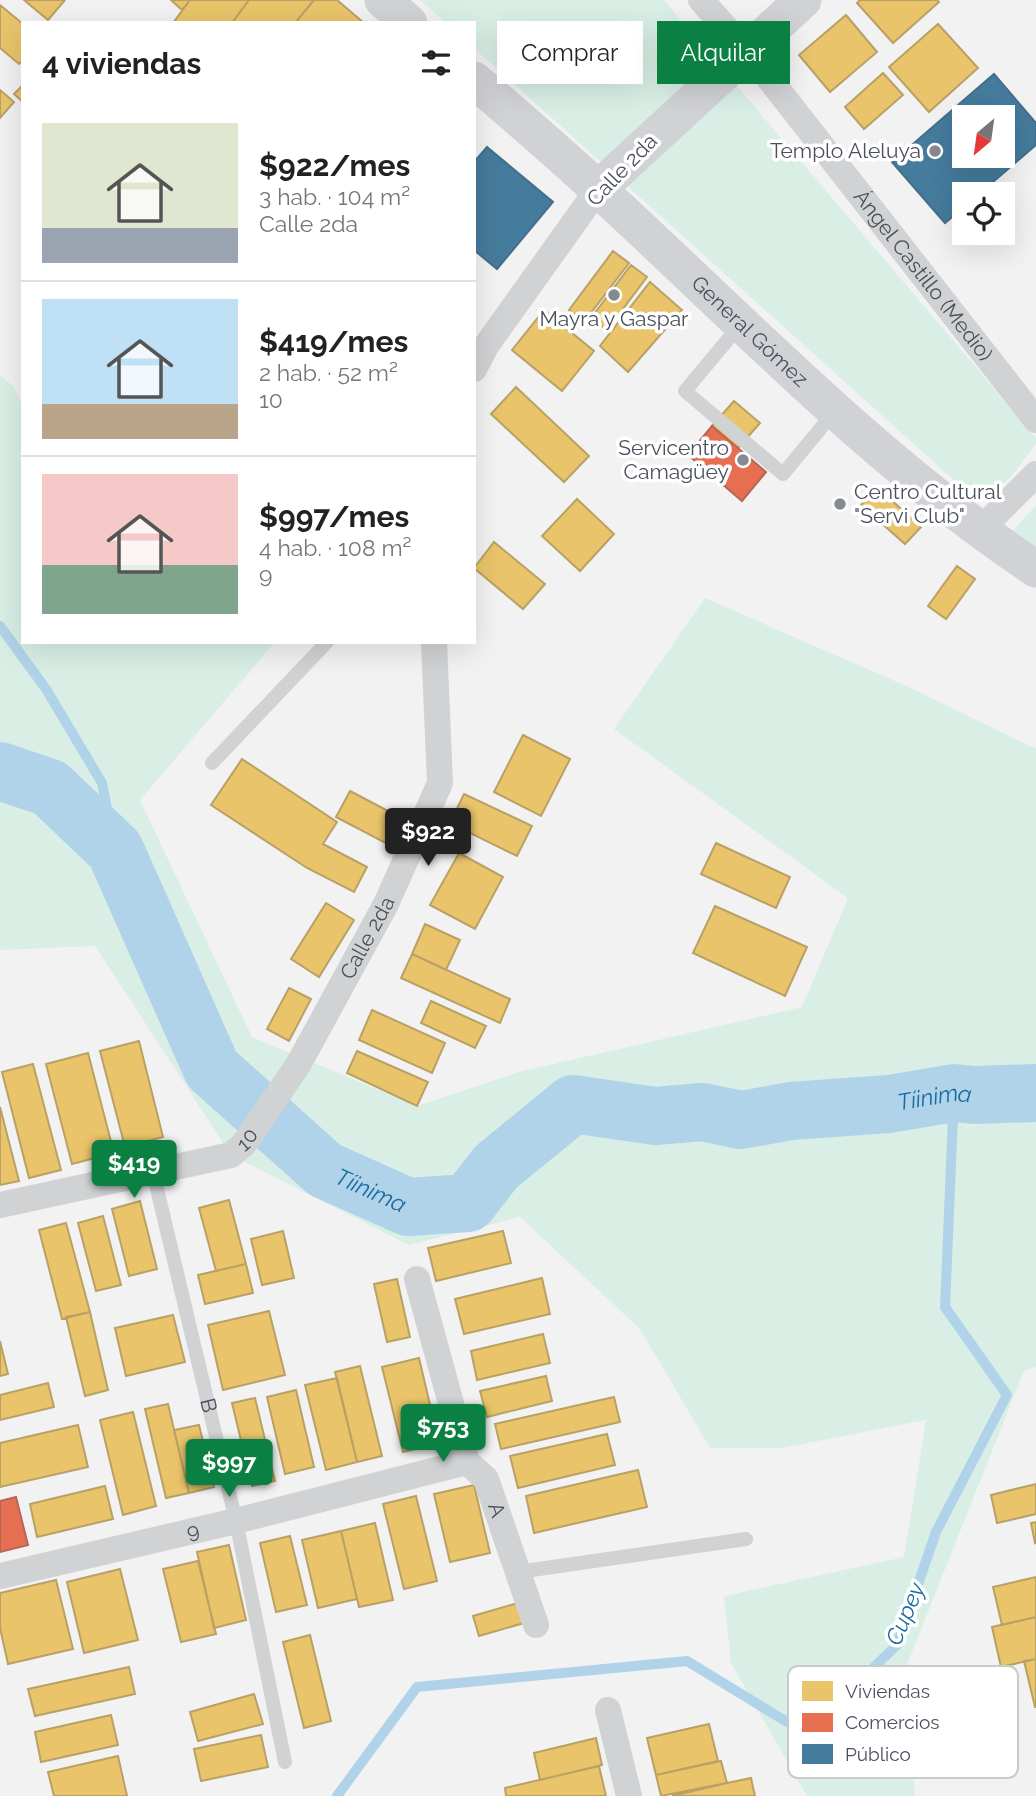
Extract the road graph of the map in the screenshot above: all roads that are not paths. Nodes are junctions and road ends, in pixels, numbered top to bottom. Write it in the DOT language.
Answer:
graph roads {
  1 [pos="383,0"];
  2 [pos="701,0"];
  3 [pos="803,0"];
  4 [pos="407,21"];
  5 [pos="720,21"];
  6 [pos="779,21"];
  7 [pos="476,82"];
  8 [pos="709,84"];
  9 [pos="773,84"];
  10 [pos="598,189"];
  11 [pos="740,325"];
  12 [pos="476,365"];
  13 [pos="836,410"];
  14 [pos="1036,420"];
  15 [pos="1036,474"];
  16 [pos="979,531"];
  17 [pos="1036,569"];
  18 [pos="325,644"];
  19 [pos="434,644"];
  20 [pos="212,764"];
  21 [pos="298,1065"];
  22 [pos="153,1172"];
  23 [pos="0,1205"];
  24 [pos="418,1279"];
  25 [pos="467,1462"];
  26 [pos="236,1521"];
  27 [pos="746,1539"];
  28 [pos="518,1572"];
  29 [pos="0,1576"];
  30 [pos="536,1625"];
  31 [pos="608,1710"];
  32 [pos="285,1762"];
  33 [pos="629,1796"];
  1 -- 4 [label="main road"];
  2 -- 5 [label="street, Ángel Castillo (Medio)"];
  3 -- 6 [label="main road, Calle 2da"];
  7 -- 10 [label="main road, General Gómez"];
  8 -- 10 [label="main road, Calle 2da"];
  9 -- 14 [label="street, Ángel Castillo (Medio)"];
  10 -- 11 [label="main road, General Gómez"];
  10 -- 12 [label="street, Calle 2da"];
  11 -- 13 [label="main road, General Gómez"];
  11 -- 13 [label="lane"];
  13 -- 16 [label="main road, General Gómez"];
  15 -- 16 [label="street"];
  16 -- 17 [label="main road, General Gómez"];
  18 -- 20 [label="lane"];
  19 -- 21 [label="street, Calle 2da"];
  21 -- 22 [label="street, 10"];
  22 -- 23 [label="street, 10"];
  22 -- 26 [label="lane, B"];
  24 -- 25 [label="street, A"];
  25 -- 26 [label="street, 9"];
  25 -- 28 [label="street, A"];
  26 -- 29 [label="street, 9"];
  26 -- 32 [label="lane, B"];
  27 -- 28 [label="lane"];
  28 -- 30 [label="street, A"];
  31 -- 33 [label="street"];
}
